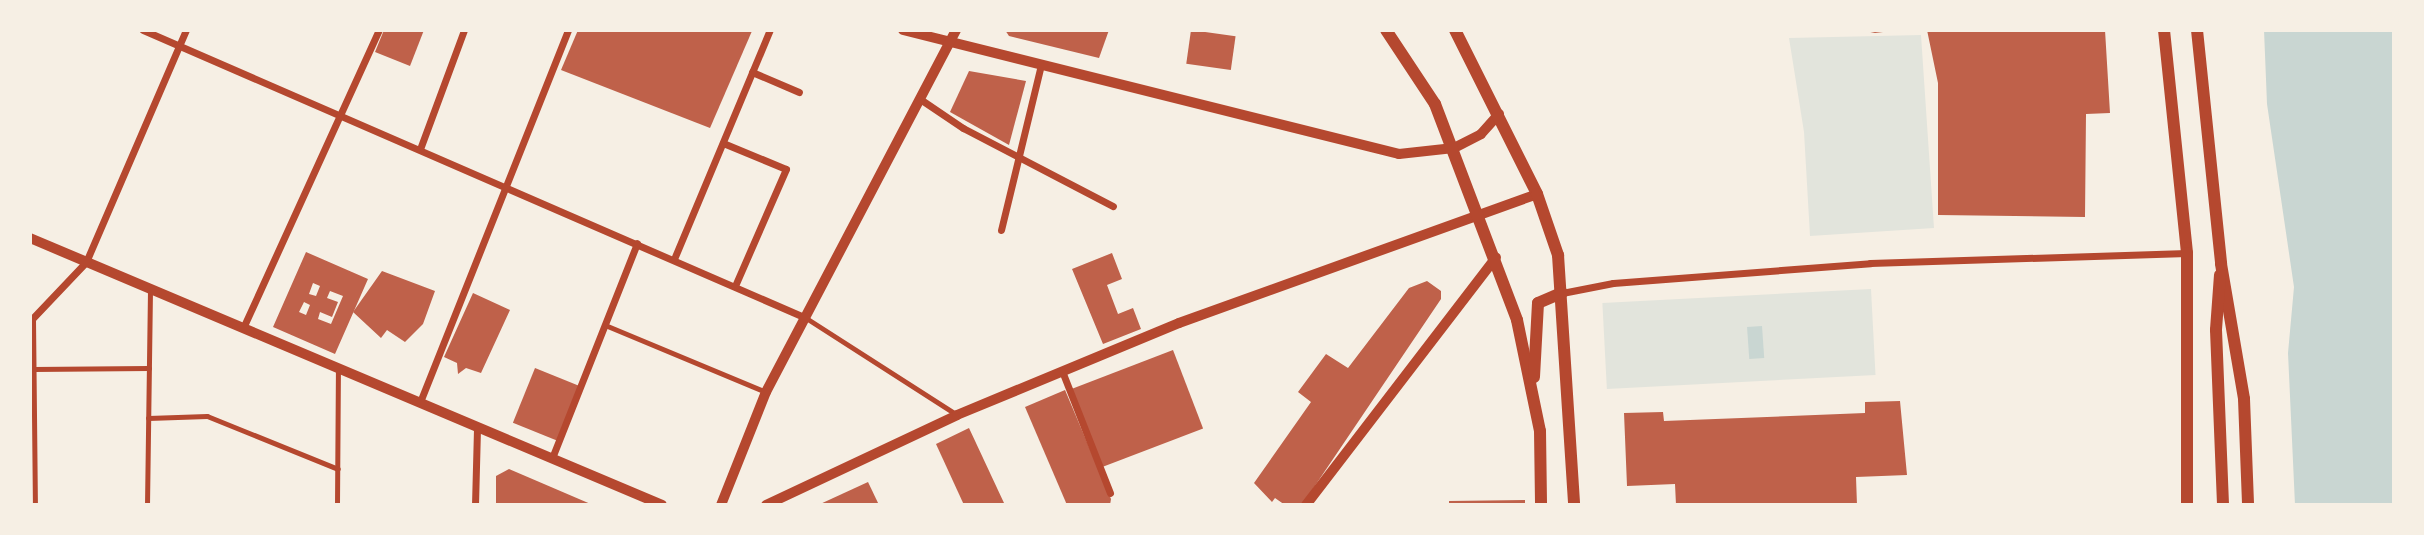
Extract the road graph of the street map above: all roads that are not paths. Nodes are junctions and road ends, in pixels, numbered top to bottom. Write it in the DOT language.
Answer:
graph roads {
  1 [pos="143,30"];
  2 [pos="186,30"];
  3 [pos="379,30"];
  4 [pos="464,30"];
  5 [pos="568,30"];
  6 [pos="770,30"];
  7 [pos="903,30"];
  8 [pos="956,30"];
  9 [pos="1386,30"];
  10 [pos="1455,30"];
  11 [pos="2164,30"];
  12 [pos="2197,30"];
  13 [pos="949,43"];
  14 [pos="179,46"];
  15 [pos="1041,65"];
  16 [pos="752,72"];
  17 [pos="799,92"];
  18 [pos="920,99"];
  19 [pos="1499,114"];
  20 [pos="340,115"];
  21 [pos="723,143"];
  22 [pos="1454,148"];
  23 [pos="420,149"];
  24 [pos="1018,159"];
  25 [pos="507,187"];
  26 [pos="1537,194"];
  27 [pos="1113,206"];
  28 [pos="1478,216"];
  29 [pos="1001,230"];
  30 [pos="30,237"];
  31 [pos="637,243"];
  32 [pos="2187,253"];
  33 [pos="1496,257"];
  34 [pos="674,259"];
  35 [pos="86,262"];
  36 [pos="2221,264"];
  37 [pos="735,286"];
  38 [pos="150,289"];
  39 [pos="1562,293"];
  40 [pos="806,318"];
  41 [pos="31,320"];
  42 [pos="605,325"];
  43 [pos="243,328"];
  44 [pos="149,368"];
  45 [pos="338,368"];
  46 [pos="33,369"];
  47 [pos="1062,371"];
  48 [pos="1533,384"];
  49 [pos="766,392"];
  50 [pos="420,402"];
  51 [pos="957,415"];
  52 [pos="148,418"];
  53 [pos="477,427"];
  54 [pos="552,458"];
  55 [pos="338,469"];
  56 [pos="1110,493"];
  57 [pos="35,505"];
  58 [pos="147,505"];
  59 [pos="337,505"];
  60 [pos="475,505"];
  61 [pos="662,505"];
  62 [pos="721,505"];
  63 [pos="766,505"];
  64 [pos="1306,505"];
  65 [pos="1541,505"];
  66 [pos="1574,505"];
  67 [pos="2187,505"];
  68 [pos="2223,505"];
  69 [pos="2248,505"];
  1 -- 14 [label="street"];
  2 -- 14 [label="street"];
  3 -- 20 [label="street"];
  4 -- 23 [label="street"];
  5 -- 25 [label="street"];
  6 -- 16 [label="street"];
  7 -- 13 [label="street"];
  8 -- 13 [label="street"];
  9 -- 22 [label="main road"];
  10 -- 19 [label="main road"];
  11 -- 32 [label="main road"];
  12 -- 36 [label="main road"];
  13 -- 15 [label="street"];
  13 -- 18 [label="street"];
  14 -- 20 [label="street"];
  14 -- 35 [label="street"];
  15 -- 22 [label="street"];
  15 -- 24 [label="street"];
  16 -- 17 [label="street"];
  16 -- 21 [label="street"];
  18 -- 24 [label="street"];
  18 -- 40 [label="street"];
  19 -- 22 [label="street"];
  19 -- 26 [label="main road"];
  20 -- 23 [label="street"];
  20 -- 43 [label="street"];
  21 -- 34 [label="street"];
  21 -- 37 [label="street"];
  22 -- 28 [label="main road"];
  23 -- 25 [label="street"];
  24 -- 27 [label="street"];
  24 -- 29 [label="street"];
  25 -- 31 [label="street"];
  25 -- 50 [label="street"];
  26 -- 28 [label="street"];
  26 -- 39 [label="main road"];
  28 -- 33 [label="main road"];
  28 -- 47 [label="street"];
  30 -- 35 [label="main road"];
  31 -- 34 [label="street"];
  31 -- 42 [label="street"];
  32 -- 39 [label="street"];
  32 -- 67 [label="main road"];
  33 -- 48 [label="main road"];
  33 -- 64 [label="street"];
  34 -- 37 [label="street"];
  35 -- 38 [label="main road"];
  35 -- 41 [label="street"];
  36 -- 68 [label="main road"];
  36 -- 69 [label="main road"];
  37 -- 40 [label="street"];
  38 -- 43 [label="main road"];
  38 -- 44 [label="street"];
  39 -- 48 [label="main road"];
  39 -- 66 [label="main road"];
  40 -- 49 [label="street"];
  40 -- 51 [label="street"];
  41 -- 46 [label="street"];
  42 -- 49 [label="street"];
  42 -- 54 [label="street"];
  43 -- 45 [label="main road"];
  44 -- 46 [label="street"];
  44 -- 52 [label="street"];
  45 -- 50 [label="main road"];
  45 -- 55 [label="street"];
  46 -- 57 [label="street"];
  47 -- 51 [label="street"];
  47 -- 56 [label="street"];
  48 -- 65 [label="main road"];
  49 -- 62 [label="street"];
  50 -- 53 [label="main road"];
  51 -- 63 [label="street"];
  52 -- 55 [label="street"];
  52 -- 58 [label="street"];
  53 -- 54 [label="main road"];
  53 -- 60 [label="street"];
  54 -- 61 [label="main road"];
  55 -- 59 [label="street"];
}
